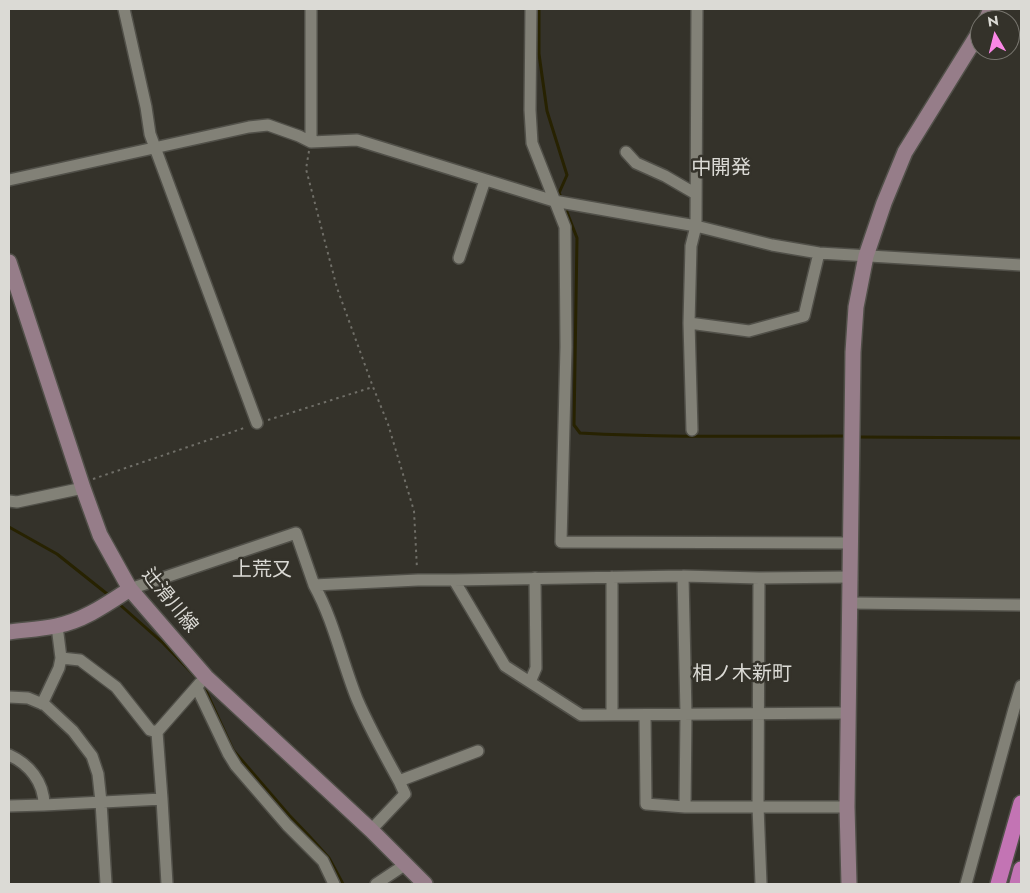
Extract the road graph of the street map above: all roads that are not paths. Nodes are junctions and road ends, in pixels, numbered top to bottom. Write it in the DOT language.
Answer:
graph roads {
  1 [pos="124,9"];
  2 [pos="311,9"];
  3 [pos="531,9"];
  4 [pos="697,9"];
  5 [pos="970,47"];
  6 [pos="311,142"];
  7 [pos="156,147"];
  8 [pos="626,152"];
  9 [pos="9,180"];
  10 [pos="485,180"];
  11 [pos="696,194"];
  12 [pos="554,201"];
  13 [pos="696,226"];
  14 [pos="820,253"];
  15 [pos="866,256"];
  16 [pos="460,258"];
  17 [pos="9,262"];
  18 [pos="1021,264"];
  19 [pos="689,323"];
  20 [pos="257,424"];
  21 [pos="692,430"];
  22 [pos="83,488"];
  23 [pos="9,501"];
  24 [pos="850,543"];
  25 [pos="683,576"];
  26 [pos="612,577"];
  27 [pos="850,577"];
  28 [pos="535,578"];
  29 [pos="758,578"];
  30 [pos="454,580"];
  31 [pos="314,585"];
  32 [pos="130,589"];
  33 [pos="850,603"];
  34 [pos="1021,605"];
  35 [pos="57,626"];
  36 [pos="9,632"];
  37 [pos="61,658"];
  38 [pos="201,682"];
  39 [pos="530,682"];
  40 [pos="1021,686"];
  41 [pos="9,696"];
  42 [pos="42,704"];
  43 [pos="848,713"];
  44 [pos="686,714"];
  45 [pos="758,714"];
  46 [pos="612,715"];
  47 [pos="645,715"];
  48 [pos="157,732"];
  49 [pos="478,751"];
  50 [pos="9,755"];
  51 [pos="399,781"];
  52 [pos="162,799"];
  53 [pos="101,802"];
  54 [pos="1021,803"];
  55 [pos="44,804"];
  56 [pos="9,806"];
  57 [pos="758,806"];
  58 [pos="685,807"];
  59 [pos="846,807"];
  60 [pos="371,830"];
  61 [pos="406,864"];
  62 [pos="1021,869"];
  63 [pos="106,884"];
  64 [pos="167,884"];
  65 [pos="334,884"];
  66 [pos="376,884"];
  67 [pos="425,884"];
  68 [pos="761,884"];
  69 [pos="849,884"];
  70 [pos="966,884"];
  71 [pos="998,884"];
  72 [pos="1017,884"];
  1 -- 7 [label="street"];
  2 -- 6 [label="street"];
  3 -- 12 [label="street"];
  4 -- 11 [label="street"];
  5 -- 15 [label="street"];
  6 -- 7 [label="street"];
  6 -- 10 [label="street"];
  7 -- 9 [label="street"];
  7 -- 20 [label="street"];
  8 -- 11 [label="street"];
  10 -- 12 [label="street"];
  10 -- 16 [label="street"];
  11 -- 13 [label="street"];
  12 -- 13 [label="street"];
  12 -- 24 [label="street"];
  13 -- 14 [label="street"];
  13 -- 19 [label="street"];
  14 -- 15 [label="street"];
  14 -- 19 [label="street"];
  15 -- 18 [label="street"];
  15 -- 24 [label="street"];
  17 -- 22 [label="street, 辻滑川線"];
  19 -- 21 [label="street"];
  22 -- 23 [label="street"];
  22 -- 32 [label="street, 辻滑川線"];
  24 -- 27 [label="street"];
  25 -- 26 [label="street"];
  25 -- 29 [label="street"];
  25 -- 44 [label="street"];
  26 -- 28 [label="street"];
  26 -- 46 [label="street"];
  27 -- 29 [label="street"];
  27 -- 33 [label="street"];
  28 -- 30 [label="street"];
  28 -- 39 [label="street"];
  29 -- 45 [label="street"];
  30 -- 31 [label="street"];
  30 -- 39 [label="street"];
  31 -- 32 [label="street"];
  31 -- 51 [label="street"];
  32 -- 35 [label="street"];
  32 -- 38 [label="street, 辻滑川線"];
  33 -- 34 [label="street"];
  33 -- 43 [label="street"];
  35 -- 36 [label="street"];
  35 -- 37 [label="street"];
  37 -- 42 [label="street"];
  37 -- 48 [label="street"];
  38 -- 48 [label="street"];
  38 -- 60 [label="street, 辻滑川線"];
  38 -- 65 [label="street"];
  39 -- 46 [label="street"];
  40 -- 70 [label="street"];
  41 -- 42 [label="street"];
  42 -- 53 [label="street"];
  43 -- 45 [label="street"];
  43 -- 59 [label="street"];
  44 -- 45 [label="street"];
  44 -- 47 [label="street"];
  44 -- 58 [label="street"];
  45 -- 57 [label="street"];
  46 -- 47 [label="street"];
  47 -- 58 [label="street"];
  48 -- 52 [label="street"];
  49 -- 51 [label="street"];
  50 -- 55 [label="street"];
  51 -- 60 [label="street"];
  52 -- 53 [label="street"];
  52 -- 64 [label="street"];
  53 -- 55 [label="street"];
  53 -- 63 [label="street"];
  54 -- 71 [label="highway"];
  55 -- 56 [label="street"];
  57 -- 58 [label="street"];
  57 -- 59 [label="street"];
  57 -- 68 [label="street"];
  59 -- 69 [label="street"];
  60 -- 61 [label="street, 辻滑川線"];
  61 -- 66 [label="street"];
  61 -- 67 [label="street, 辻滑川線"];
  62 -- 72 [label="highway"];
}
